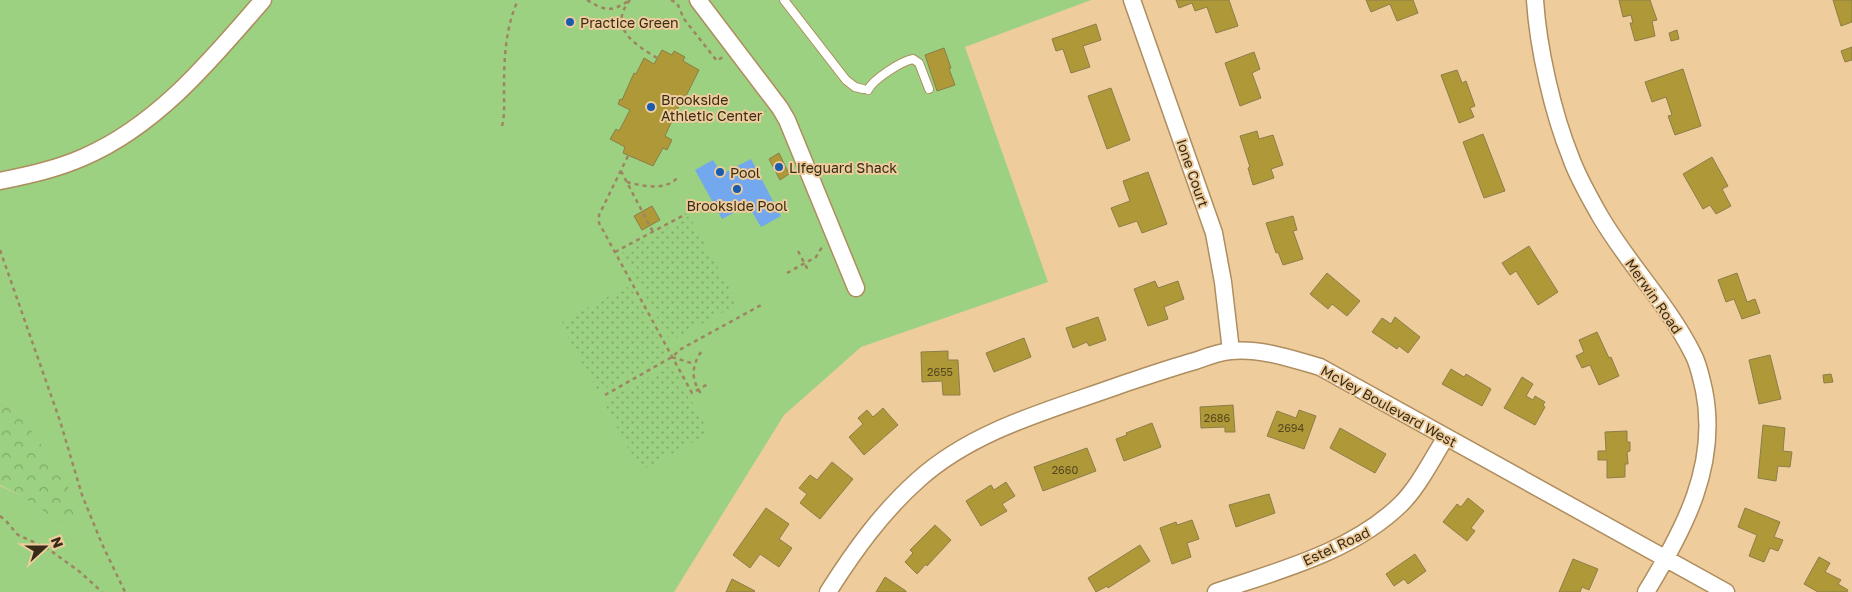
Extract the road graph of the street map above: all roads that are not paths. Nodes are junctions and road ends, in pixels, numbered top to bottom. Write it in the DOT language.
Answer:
graph roads {
  1 [pos="263,0"];
  2 [pos="698,0"];
  3 [pos="784,0"];
  4 [pos="1132,0"];
  5 [pos="1535,0"];
  6 [pos="929,89"];
  7 [pos="0,181"];
  8 [pos="856,288"];
  9 [pos="1231,351"];
  10 [pos="1446,437"];
  11 [pos="1665,558"];
  12 [pos="828,592"];
  13 [pos="1216,592"];
  14 [pos="1646,592"];
  15 [pos="1726,592"];
  1 -- 7 [label="street"];
  2 -- 8 [label="street"];
  3 -- 6 [label="lane"];
  4 -- 9 [label="street, Ione Court"];
  5 -- 11 [label="street, Merwin Road"];
  9 -- 10 [label="street, McVey Boulevard West"];
  9 -- 12 [label="street, McVey Boulevard West"];
  10 -- 11 [label="street, McVey Boulevard West"];
  10 -- 13 [label="street, Estel Road"];
  11 -- 14 [label="street, Merwin Road"];
  11 -- 15 [label="street, McVey Boulevard West"];
}
